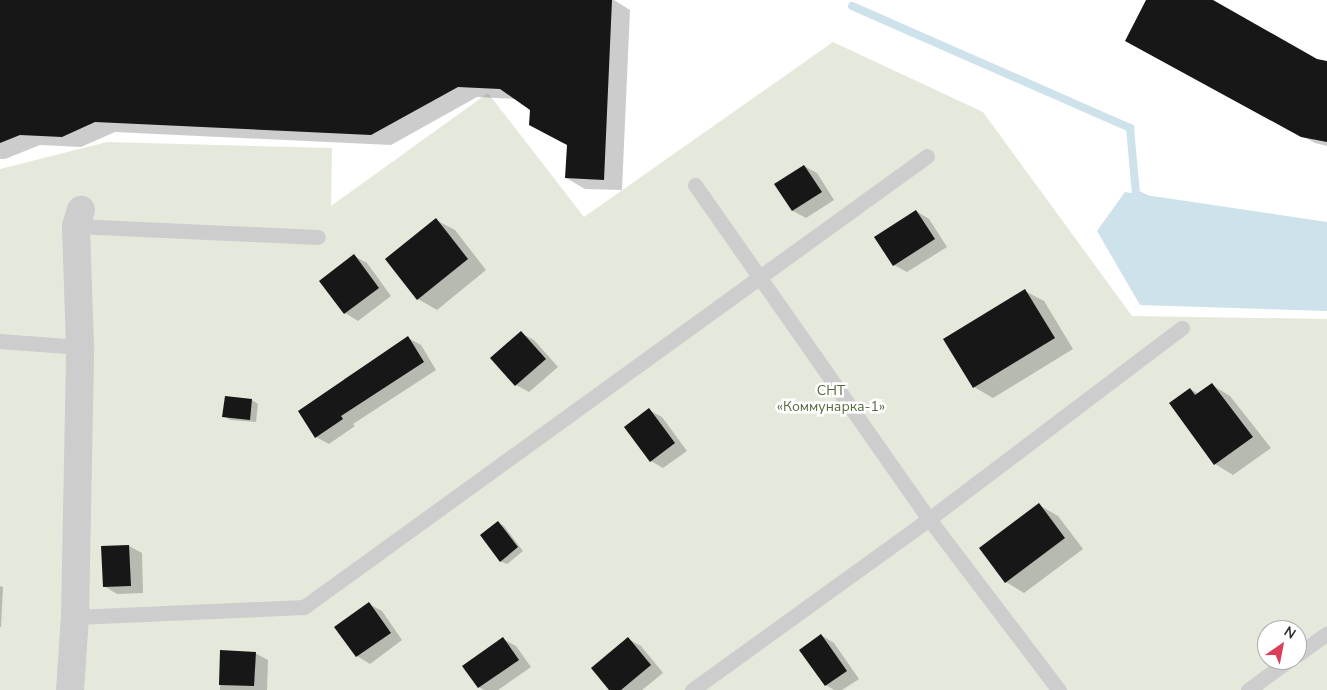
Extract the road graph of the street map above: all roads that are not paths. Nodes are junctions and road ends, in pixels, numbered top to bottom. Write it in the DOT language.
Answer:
graph roads {
  1 [pos="927,156"];
  2 [pos="695,186"];
  3 [pos="79,218"];
  4 [pos="318,237"];
  5 [pos="760,277"];
  6 [pos="1182,328"];
  7 [pos="0,341"];
  8 [pos="80,347"];
  9 [pos="929,519"];
  10 [pos="75,617"];
  11 [pos="1327,633"];
  12 [pos="1307,647"];
  13 [pos="1275,670"];
  14 [pos="70,690"];
  15 [pos="692,690"];
  16 [pos="1059,690"];
  17 [pos="1248,690"];
  1 -- 5 [label="lane"];
  2 -- 5 [label="lane"];
  3 -- 4 [label="lane"];
  3 -- 8 [label="street"];
  5 -- 9 [label="lane"];
  5 -- 10 [label="lane"];
  6 -- 9 [label="lane"];
  7 -- 8 [label="lane"];
  8 -- 10 [label="street"];
  9 -- 15 [label="lane"];
  9 -- 16 [label="lane"];
  10 -- 14 [label="street"];
  11 -- 12 [label="lane"];
  13 -- 17 [label="lane"];
}
